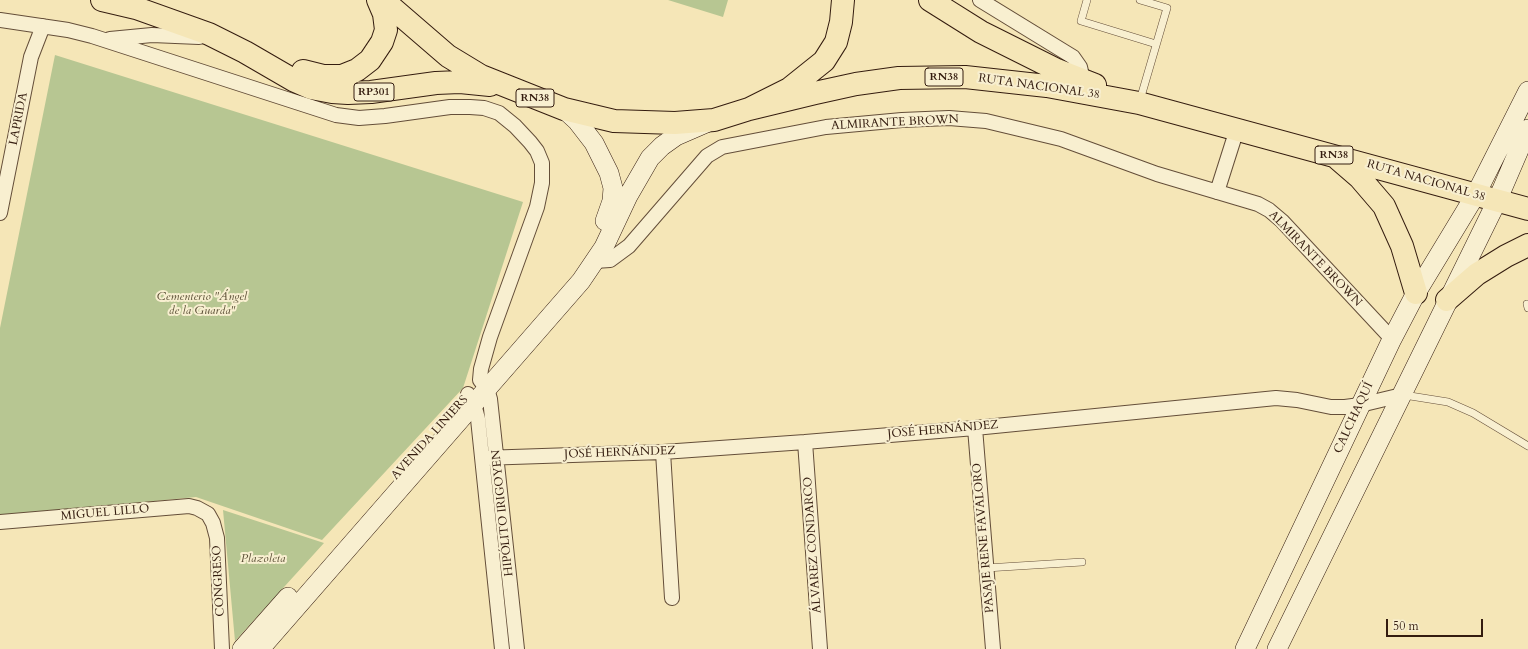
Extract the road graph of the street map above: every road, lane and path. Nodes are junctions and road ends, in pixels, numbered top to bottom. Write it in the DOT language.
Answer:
graph roads {
  1 [pos="102,0"];
  2 [pos="378,0"];
  3 [pos="383,0"];
  4 [pos="843,0"];
  5 [pos="930,0"];
  6 [pos="980,0"];
  7 [pos="1087,0"];
  8 [pos="1140,0"];
  9 [pos="0,20"];
  10 [pos="43,26"];
  11 [pos="216,37"];
  12 [pos="104,39"];
  13 [pos="1156,44"];
  14 [pos="245,52"];
  15 [pos="1083,80"];
  16 [pos="512,90"];
  17 [pos="1528,91"];
  18 [pos="1139,102"];
  19 [pos="564,109"];
  20 [pos="749,109"];
  21 [pos="714,120"];
  22 [pos="1237,129"];
  23 [pos="1528,129"];
  24 [pos="1334,155"];
  25 [pos="1217,192"];
  26 [pos="1476,194"];
  27 [pos="1497,201"];
  28 [pos="1528,209"];
  29 [pos="0,213"];
  30 [pos="611,221"];
  31 [pos="1528,245"];
  32 [pos="595,261"];
  33 [pos="1416,293"];
  34 [pos="1447,300"];
  35 [pos="1392,339"];
  36 [pos="484,385"];
  37 [pos="1402,395"];
  38 [pos="471,399"];
  39 [pos="1360,405"];
  40 [pos="975,428"];
  41 [pos="805,442"];
  42 [pos="1528,446"];
  43 [pos="662,452"];
  44 [pos="482,458"];
  45 [pos="497,458"];
  46 [pos="208,514"];
  47 [pos="0,522"];
  48 [pos="1082,562"];
  49 [pos="986,568"];
  50 [pos="672,598"];
  51 [pos="222,649"];
  52 [pos="242,649"];
  53 [pos="260,649"];
  54 [pos="502,649"];
  55 [pos="517,649"];
  56 [pos="820,649"];
  57 [pos="993,649"];
  58 [pos="1245,649"];
  59 [pos="1277,649"];
  1 -- 11 [label="main road, RP301"];
  2 -- 14 [label="main road, RP301"];
  3 -- 16 [label="main road, RN38"];
  4 -- 20 [label="main road, RN38"];
  5 -- 15 [label="main road, RUTA NACIONAL 38 / RN38"];
  6 -- 15 [label="street"];
  7 -- 13 [label="lane"];
  8 -- 13 [label="lane"];
  9 -- 10 [label="street"];
  10 -- 12 [label="street"];
  10 -- 29 [label="street, LAPRIDA"];
  11 -- 12 [label="street"];
  11 -- 14 [label="main road, RP301"];
  12 -- 36 [label="street, HIPÓLITO IRIGOYEN"];
  13 -- 18 [label="lane"];
  14 -- 16 [label="main road, RP301"];
  15 -- 18 [label="main road, RUTA NACIONAL 38 / RN38"];
  16 -- 19 [label="main road, RN38"];
  17 -- 26 [label="main road, CALCHAQUÍ"];
  18 -- 20 [label="main road, RUTA NACIONAL 38 / RN38"];
  18 -- 22 [label="main road, RUTA NACIONAL 38 / RN38"];
  19 -- 21 [label="main road, RN38"];
  19 -- 30 [label="main road"];
  20 -- 21 [label="main road, RN38"];
  21 -- 30 [label="main road"];
  22 -- 24 [label="main road, RUTA NACIONAL 38 / RN38"];
  22 -- 25 [label="street"];
  23 -- 27 [label="main road"];
  24 -- 26 [label="main road, RUTA NACIONAL 38 / RN38"];
  24 -- 33 [label="main road"];
  25 -- 32 [label="street, ALMIRANTE BROWN"];
  25 -- 35 [label="street, ALMIRANTE BROWN"];
  26 -- 27 [label="main road, RUTA NACIONAL 38 / RN38"];
  26 -- 33 [label="main road, CALCHAQUÍ"];
  27 -- 28 [label="main road, RUTA NACIONAL 38 / RN38"];
  27 -- 34 [label="main road"];
  30 -- 32 [label="main road, AVENIDA LINIERS"];
  30 -- 36 [label="main road, AVENIDA LINIERS"];
  31 -- 34 [label="main road"];
  32 -- 36 [label="main road, AVENIDA LINIERS"];
  33 -- 35 [label="main road, CALCHAQUÍ"];
  34 -- 37 [label="main road"];
  35 -- 39 [label="main road, CALCHAQUÍ"];
  36 -- 38 [label="main road, AVENIDA LINIERS"];
  36 -- 45 [label="street, HIPÓLITO IRIGOYEN"];
  37 -- 39 [label="street, JOSÉ HERNÁNDEZ"];
  37 -- 42 [label="lane"];
  37 -- 59 [label="main road"];
  38 -- 44 [label="street, HIPÓLITO IRIGOYEN"];
  38 -- 52 [label="main road, AVENIDA LINIERS"];
  38 -- 53 [label="main road, AVENIDA LINIERS"];
  39 -- 40 [label="street, JOSÉ HERNÁNDEZ"];
  39 -- 58 [label="main road, CALCHAQUÍ"];
  40 -- 41 [label="street, JOSÉ HERNÁNDEZ"];
  40 -- 49 [label="street, PASAJE RENE FAVALORO"];
  41 -- 43 [label="street, JOSÉ HERNÁNDEZ"];
  41 -- 56 [label="street, ÁLVAREZ CONDARCO"];
  43 -- 45 [label="street, JOSÉ HERNÁNDEZ"];
  43 -- 50 [label="street"];
  44 -- 45 [label="street, JOSÉ HERNÁNDEZ"];
  44 -- 54 [label="street, HIPÓLITO IRIGOYEN"];
  45 -- 55 [label="street, HIPÓLITO IRIGOYEN"];
  46 -- 47 [label="street, MIGUEL LILLO"];
  46 -- 51 [label="street, CONGRESO"];
  48 -- 49 [label="lane"];
  49 -- 57 [label="street, PASAJE RENE FAVALORO"];
}
